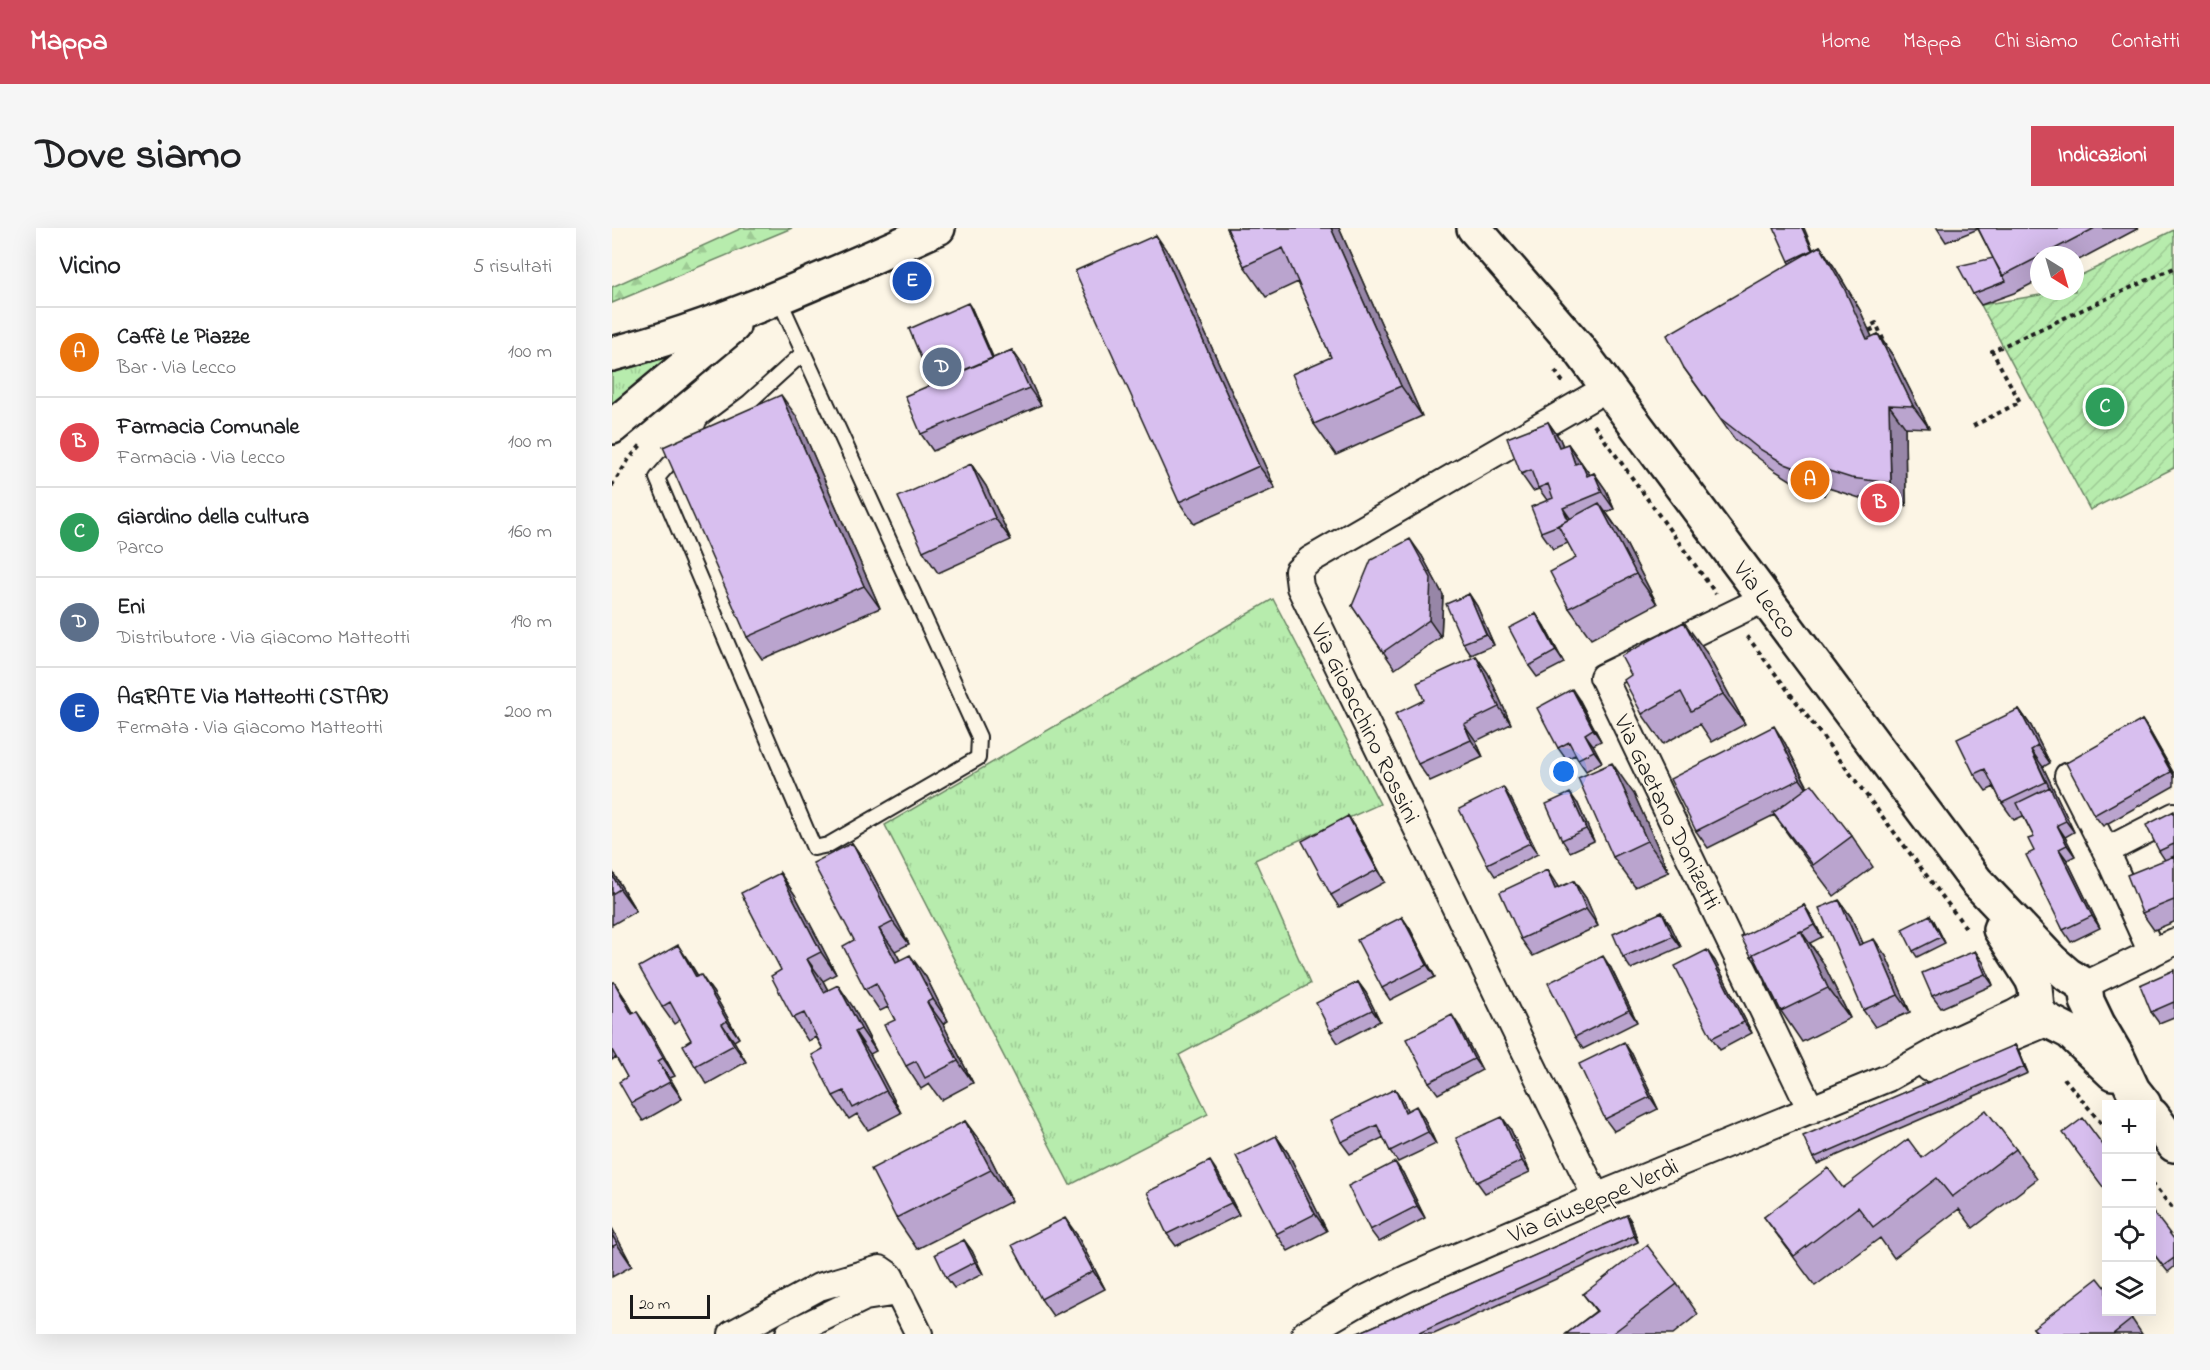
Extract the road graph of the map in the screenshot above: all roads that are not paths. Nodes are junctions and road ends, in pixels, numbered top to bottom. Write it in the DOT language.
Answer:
graph roads {
  1 [pos="938,228"];
  2 [pos="1474,228"];
  3 [pos="1497,228"];
  4 [pos="904,235"];
  5 [pos="771,301"];
  6 [pos="1555,319"];
  7 [pos="803,353"];
  8 [pos="612,354"];
  9 [pos="1606,388"];
  10 [pos="655,390"];
  11 [pos="612,427"];
  12 [pos="612,444"];
  13 [pos="1766,598"];
  14 [pos="2068,776"];
  15 [pos="2174,816"];
  16 [pos="2106,851"];
  17 [pos="1976,881"];
  18 [pos="2163,947"];
  19 [pos="2079,987"];
  20 [pos="2045,1011"];
  21 [pos="2140,1100"];
  22 [pos="2141,1100"];
  23 [pos="1811,1110"];
  24 [pos="2156,1121"];
  25 [pos="2174,1145"];
  26 [pos="1596,1197"];
  27 [pos="898,1292"];
  28 [pos="732,1334"];
  29 [pos="789,1334"];
  30 [pos="920,1334"];
  31 [pos="1305,1334"];
  1 -- 4 [label="street"];
  2 -- 6 [label="street, Via Lecco"];
  3 -- 6 [label="street, Via Lecco"];
  4 -- 5 [label="street"];
  5 -- 7 [label="lane"];
  5 -- 8 [label="street"];
  5 -- 10 [label="street"];
  6 -- 9 [label="street, Via Lecco"];
  7 -- 7 [label="lane"];
  9 -- 13 [label="street, Via Lecco"];
  9 -- 26 [label="street, Via Gioacchino Rossini"];
  10 -- 11 [label="street"];
  10 -- 12 [label="lane"];
  13 -- 17 [label="street, Via Lecco"];
  13 -- 23 [label="street, Via Gaetano Donizetti"];
  14 -- 16 [label="street"];
  15 -- 16 [label="street"];
  16 -- 18 [label="street"];
  17 -- 19 [label="street, Via Lecco"];
  17 -- 20 [label="street, Via Lecco"];
  18 -- 19 [label="street"];
  19 -- 20 [label="street"];
  19 -- 20 [label="street"];
  19 -- 22 [label="street, Via Lecco"];
  20 -- 21 [label="street, Via Lecco"];
  20 -- 23 [label="street, Via Giuseppe Verdi"];
  23 -- 26 [label="street, Via Giuseppe Verdi"];
  24 -- 25 [label="street, Via Lecco"];
  26 -- 31 [label="street, Via Giuseppe Verdi"];
  27 -- 28 [label="street"];
  27 -- 29 [label="street"];
  27 -- 30 [label="street"];
}
